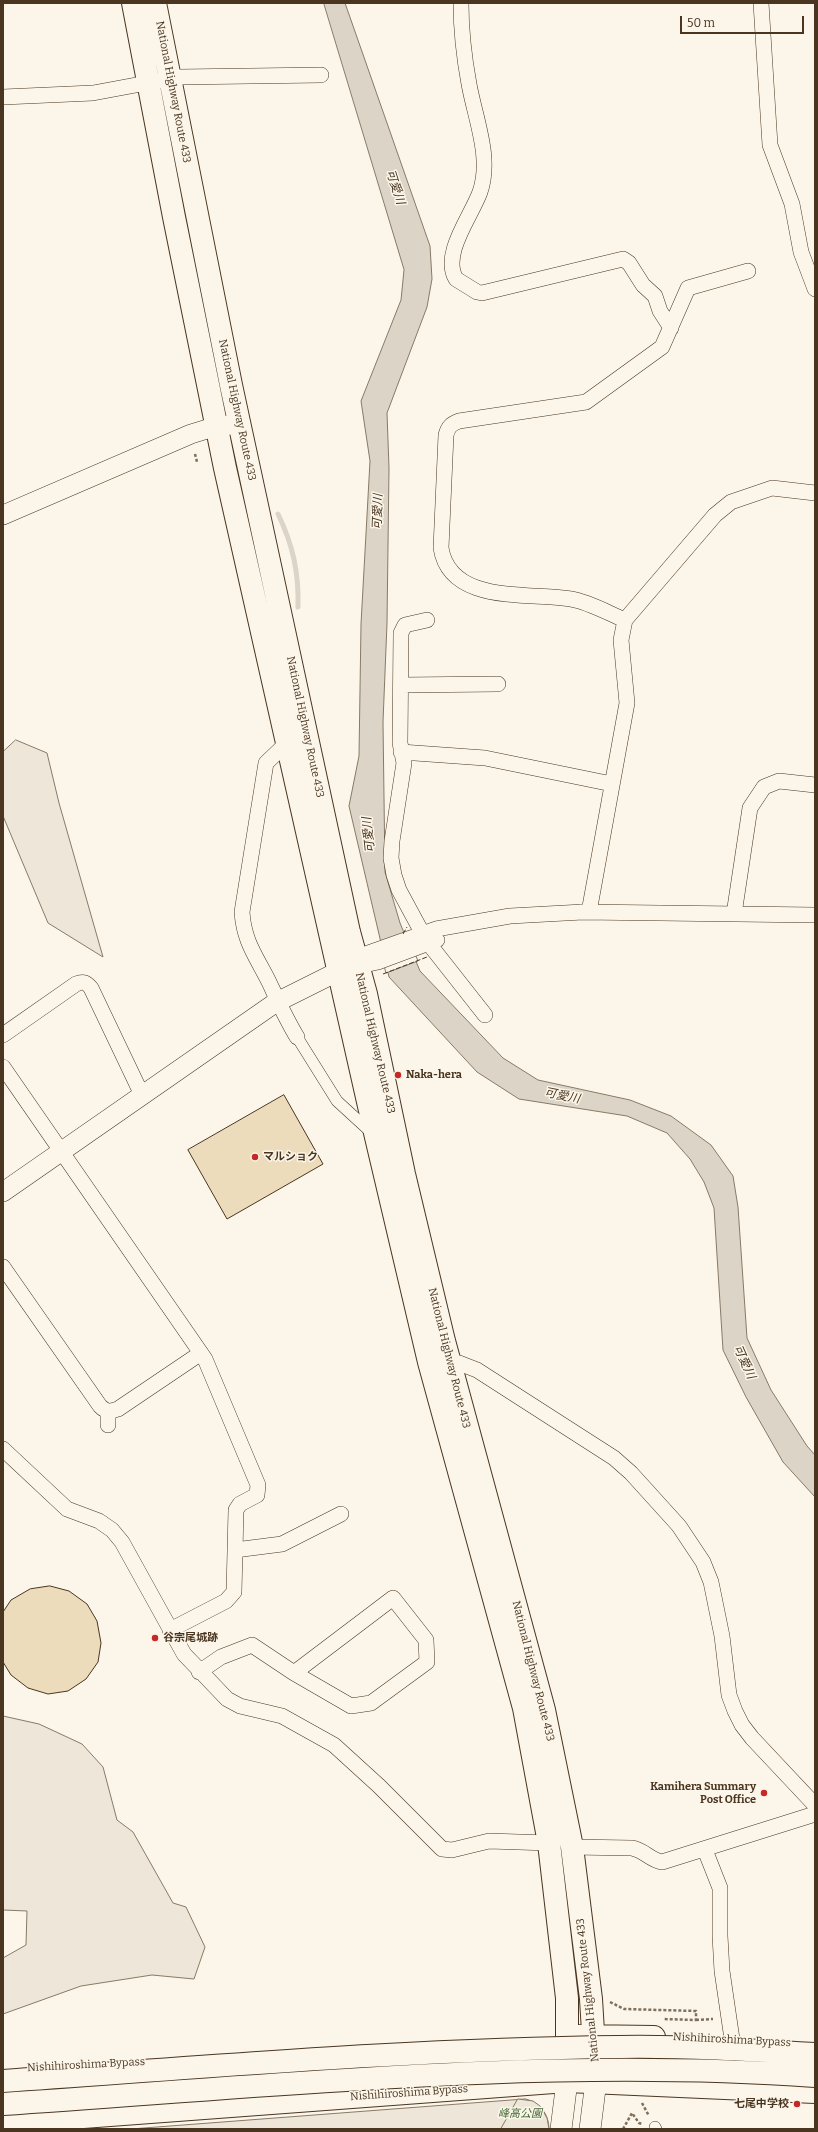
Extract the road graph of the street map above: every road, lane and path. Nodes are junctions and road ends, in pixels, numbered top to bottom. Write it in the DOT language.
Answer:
graph roads {
  1 [pos="133,3"];
  2 [pos="155,3"];
  3 [pos="461,3"];
  4 [pos="761,3"];
  5 [pos="321,75"];
  6 [pos="171,78"];
  7 [pos="148,82"];
  8 [pos="3,97"];
  9 [pos="748,271"];
  10 [pos="815,289"];
  11 [pos="672,328"];
  12 [pos="239,424"];
  13 [pos="217,426"];
  14 [pos="195,454"];
  15 [pos="197,462"];
  16 [pos="815,493"];
  17 [pos="3,515"];
  18 [pos="427,620"];
  19 [pos="625,620"];
  20 [pos="498,684"];
  21 [pos="401,685"];
  22 [pos="287,743"];
  23 [pos="401,752"];
  24 [pos="612,784"];
  25 [pos="815,785"];
  26 [pos="589,912"];
  27 [pos="734,914"];
  28 [pos="815,915"];
  29 [pos="421,940"];
  30 [pos="361,962"];
  31 [pos="277,1002"];
  32 [pos="485,1015"];
  33 [pos="3,1035"];
  34 [pos="297,1036"];
  35 [pos="3,1067"];
  36 [pos="142,1095"];
  37 [pos="376,1137"];
  38 [pos="61,1151"];
  39 [pos="3,1192"];
  40 [pos="3,1267"];
  41 [pos="201,1353"];
  42 [pos="439,1362"];
  43 [pos="3,1450"];
  44 [pos="341,1514"];
  45 [pos="235,1550"];
  46 [pos="170,1630"];
  47 [pos="199,1672"];
  48 [pos="294,1673"];
  49 [pos="815,1805"];
  50 [pos="815,1814"];
  51 [pos="549,1843"];
  52 [pos="572,1847"];
  53 [pos="705,1850"];
  54 [pos="624,2009"];
  55 [pos="717,2018"];
  56 [pos="658,2019"];
  57 [pos="696,2020"];
  58 [pos="594,2035"];
  59 [pos="567,2037"];
  60 [pos="732,2039"];
  61 [pos="815,2045"];
  62 [pos="815,2054"];
  63 [pos="3,2070"];
  64 [pos="815,2076"];
  65 [pos="3,2081"];
  66 [pos="567,2081"];
  67 [pos="596,2081"];
  68 [pos="815,2092"];
  69 [pos="640,2099"];
  70 [pos="3,2104"];
  71 [pos="3,2123"];
  72 [pos="639,2123"];
  73 [pos="656,2128"];
  74 [pos="561,2129"];
  75 [pos="590,2129"];
  76 [pos="623,2129"];
  1 -- 7 [label="highway, National Highway Route 433"];
  2 -- 6 [label="highway, National Highway Route 433"];
  3 -- 11 [label="street"];
  4 -- 10 [label="street"];
  5 -- 6 [label="street"];
  6 -- 7 [label="street"];
  6 -- 12 [label="highway, National Highway Route 433"];
  7 -- 8 [label="street"];
  7 -- 13 [label="highway, National Highway Route 433"];
  9 -- 11 [label="street"];
  11 -- 19 [label="street"];
  12 -- 13 [label="street"];
  12 -- 30 [label="highway, National Highway Route 433"];
  13 -- 17 [label="street"];
  13 -- 22 [label="highway, National Highway Route 433"];
  14 -- 15 [label="path"];
  16 -- 19 [label="street"];
  18 -- 21 [label="street"];
  19 -- 24 [label="street"];
  20 -- 21 [label="street"];
  21 -- 23 [label="street"];
  22 -- 30 [label="highway, National Highway Route 433"];
  22 -- 31 [label="street"];
  23 -- 24 [label="street"];
  23 -- 29 [label="street"];
  24 -- 26 [label="street"];
  25 -- 27 [label="street"];
  26 -- 27 [label="street"];
  26 -- 29 [label="street"];
  27 -- 28 [label="street"];
  29 -- 30 [label="street"];
  29 -- 32 [label="street"];
  30 -- 31 [label="street"];
  30 -- 37 [label="highway, National Highway Route 433"];
  30 -- 42 [label="highway, National Highway Route 433"];
  31 -- 34 [label="street"];
  31 -- 36 [label="street"];
  33 -- 36 [label="street"];
  34 -- 37 [label="street"];
  35 -- 38 [label="street"];
  36 -- 38 [label="street"];
  37 -- 42 [label="highway, National Highway Route 433"];
  38 -- 39 [label="street"];
  38 -- 41 [label="street"];
  40 -- 41 [label="street"];
  41 -- 45 [label="street"];
  42 -- 49 [label="street"];
  42 -- 51 [label="highway, National Highway Route 433"];
  42 -- 52 [label="highway, National Highway Route 433"];
  43 -- 46 [label="street"];
  44 -- 45 [label="street"];
  45 -- 46 [label="street"];
  46 -- 47 [label="street"];
  47 -- 48 [label="street"];
  47 -- 51 [label="street"];
  48 -- 48 [label="street"];
  50 -- 53 [label="street"];
  51 -- 59 [label="highway, National Highway Route 433"];
  52 -- 53 [label="street"];
  52 -- 58 [label="highway, National Highway Route 433"];
  53 -- 60 [label="street"];
  54 -- 57 [label="path"];
  55 -- 57 [label="path"];
  56 -- 57 [label="path"];
  58 -- 59 [label="highway, Nishihiroshima Bypass"];
  58 -- 60 [label="highway, Nishihiroshima Bypass"];
  58 -- 67 [label="highway, National Highway Route 433"];
  59 -- 63 [label="highway, Nishihiroshima Bypass"];
  59 -- 66 [label="highway, National Highway Route 433"];
  60 -- 61 [label="highway, Nishihiroshima Bypass"];
  62 -- 65 [label="highway, Nishihiroshima Bypass, bridge"];
  64 -- 70 [label="highway, Nishihiroshima Bypass, bridge"];
  66 -- 67 [label="highway, Nishihiroshima Bypass"];
  66 -- 71 [label="highway, Nishihiroshima Bypass"];
  66 -- 74 [label="main road"];
  67 -- 68 [label="highway, Nishihiroshima Bypass"];
  67 -- 75 [label="main road"];
  69 -- 73 [label="path"];
  72 -- 76 [label="path"];
}
